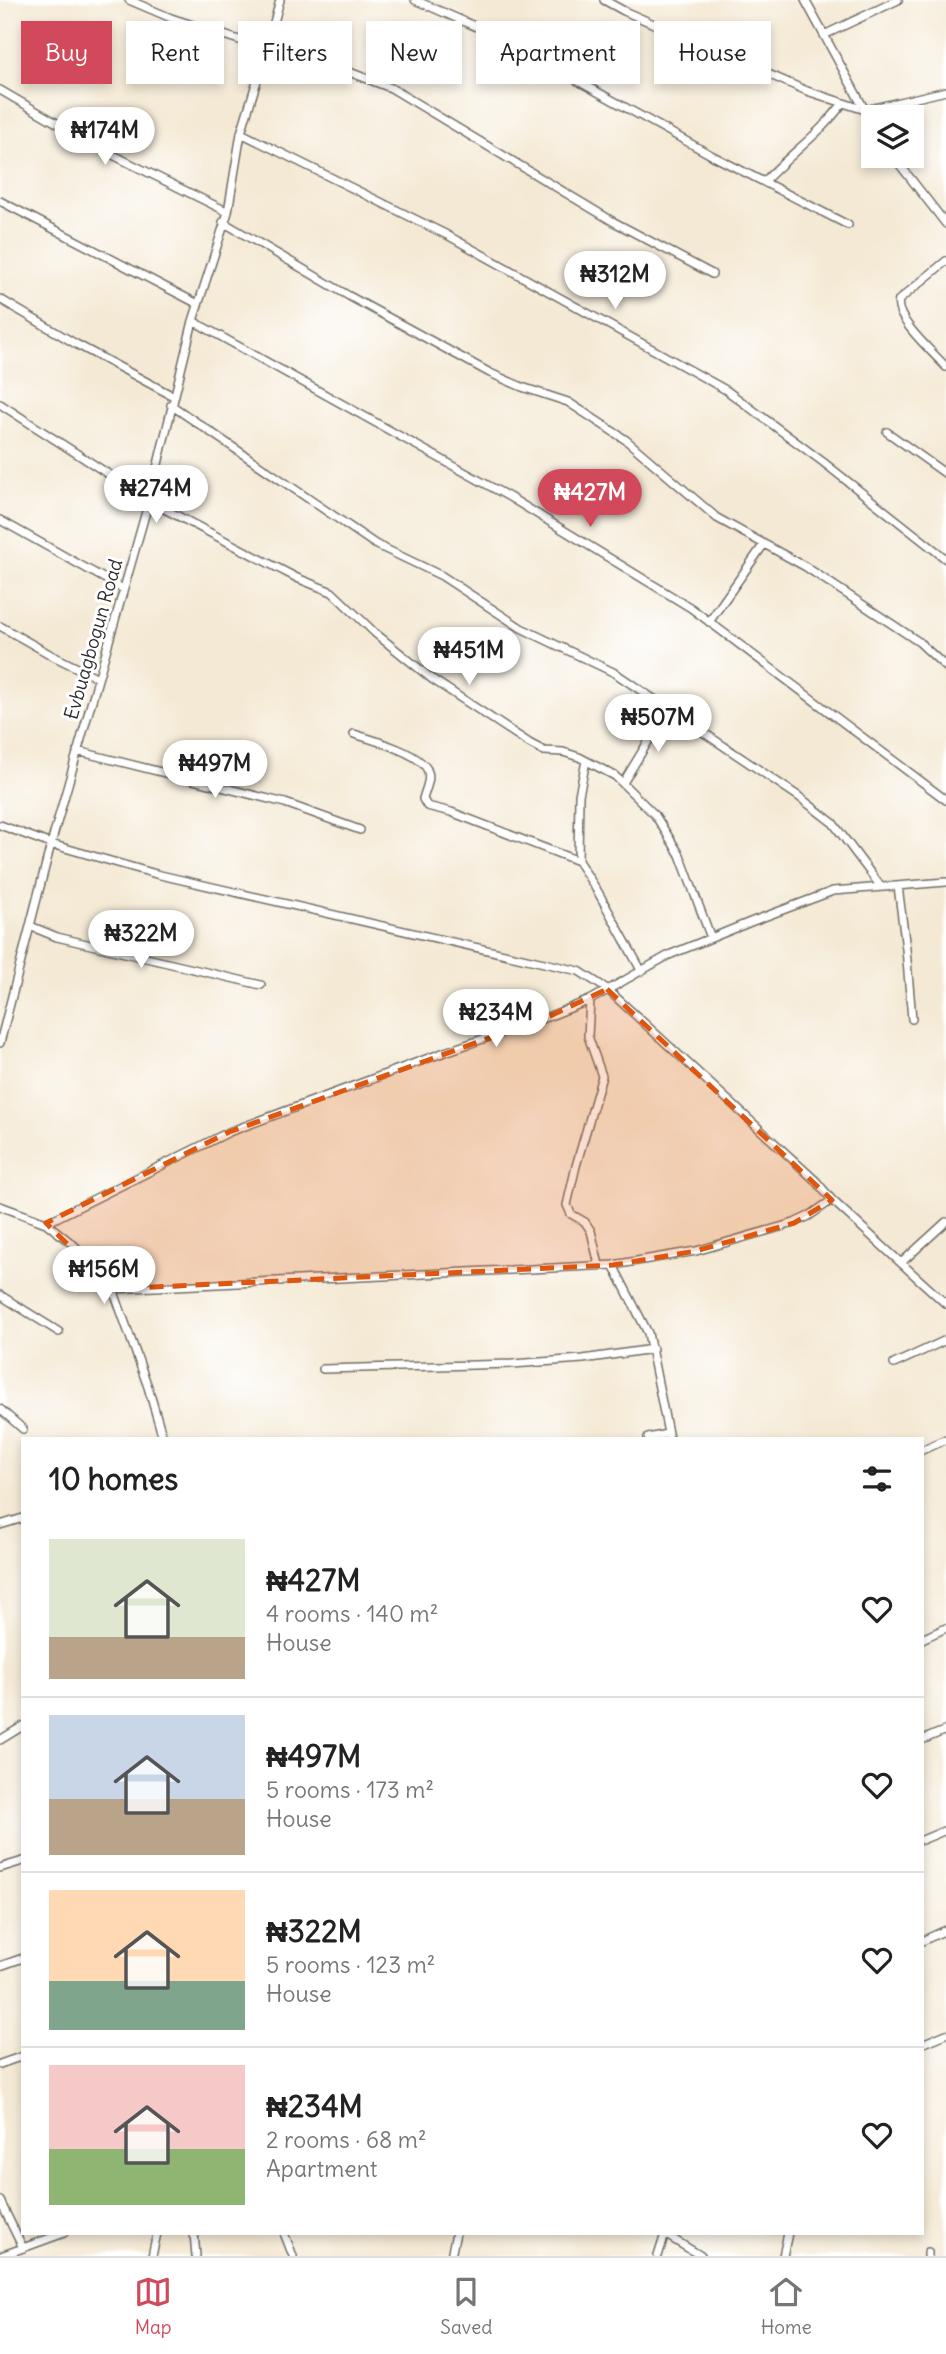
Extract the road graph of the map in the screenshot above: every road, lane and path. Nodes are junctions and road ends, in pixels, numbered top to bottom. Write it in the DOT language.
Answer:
graph roads {
  1 [pos="130,0"];
  2 [pos="279,0"];
  3 [pos="415,0"];
  4 [pos="604,0"];
  5 [pos="805,0"];
  6 [pos="898,0"];
  7 [pos="274,21"];
  8 [pos="824,35"];
  9 [pos="238,37"];
  10 [pos="352,74"];
  11 [pos="256,84"];
  12 [pos="0,90"];
  13 [pos="946,91"];
  14 [pos="843,103"];
  15 [pos="862,105"];
  16 [pos="886,105"];
  17 [pos="861,109"];
  18 [pos="241,133"];
  19 [pos="902,168"];
  20 [pos="764,182"];
  21 [pos="0,201"];
  22 [pos="228,212"];
  23 [pos="223,222"];
  24 [pos="946,224"];
  25 [pos="848,225"];
  26 [pos="946,261"];
  27 [pos="712,274"];
  28 [pos="0,299"];
  29 [pos="198,304"];
  30 [pos="193,321"];
  31 [pos="946,367"];
  32 [pos="172,400"];
  33 [pos="0,404"];
  34 [pos="887,432"];
  35 [pos="946,474"];
  36 [pos="153,482"];
  37 [pos="149,501"];
  38 [pos="0,520"];
  39 [pos="764,544"];
  40 [pos="946,559"];
  41 [pos="123,589"];
  42 [pos="709,622"];
  43 [pos="0,626"];
  44 [pos="946,667"];
  45 [pos="98,678"];
  46 [pos="668,709"];
  47 [pos="354,734"];
  48 [pos="77,751"];
  49 [pos="586,761"];
  50 [pos="623,783"];
  51 [pos="946,800"];
  52 [pos="0,825"];
  53 [pos="360,830"];
  54 [pos="51,845"];
  55 [pos="578,861"];
  56 [pos="946,882"];
  57 [pos="898,886"];
  58 [pos="881,887"];
  59 [pos="30,926"];
  60 [pos="711,938"];
  61 [pos="641,970"];
  62 [pos="261,985"];
  63 [pos="607,989"];
  64 [pos="590,1000"];
  65 [pos="4,1014"];
  66 [pos="912,1019"];
  67 [pos="0,1043"];
  68 [pos="832,1199"];
  69 [pos="0,1206"];
  70 [pos="946,1222"];
  71 [pos="46,1223"];
  72 [pos="901,1263"];
  73 [pos="599,1265"];
  74 [pos="613,1265"];
  75 [pos="113,1289"];
  76 [pos="0,1295"];
  77 [pos="946,1304"];
  78 [pos="59,1332"];
  79 [pos="946,1340"];
  80 [pos="653,1349"];
  81 [pos="894,1364"];
  82 [pos="323,1369"];
  83 [pos="0,1409"];
  84 [pos="23,1429"];
  85 [pos="668,1436"];
  86 [pos="163,1437"];
  87 [pos="946,1439"];
  88 [pos="924,1449"];
  89 [pos="21,1519"];
  90 [pos="0,1525"];
  91 [pos="946,1628"];
  92 [pos="924,1638"];
  93 [pos="21,1727"];
  94 [pos="946,1730"];
  95 [pos="924,1739"];
  96 [pos="0,1741"];
  97 [pos="946,1830"];
  98 [pos="924,1839"];
  99 [pos="21,1862"];
  100 [pos="0,1868"];
  101 [pos="946,1930"];
  102 [pos="924,1940"];
  103 [pos="21,1959"];
  104 [pos="0,1966"];
  105 [pos="946,2034"];
  106 [pos="924,2043"];
  107 [pos="21,2057"];
  108 [pos="0,2064"];
  109 [pos="0,2201"];
  110 [pos="59,2235"];
  111 [pos="157,2235"];
  112 [pos="194,2235"];
  113 [pos="285,2235"];
  114 [pos="456,2235"];
  115 [pos="663,2235"];
  116 [pos="667,2235"];
  117 [pos="788,2235"];
  118 [pos="23,2248"];
  119 [pos="1,2256"];
  120 [pos="152,2256"];
  121 [pos="196,2256"];
  122 [pos="293,2256"];
  123 [pos="451,2256"];
  124 [pos="658,2256"];
  125 [pos="701,2256"];
  126 [pos="783,2256"];
  1 -- 9 [label="street"];
  2 -- 7 [label="street, Evbuagbogun Road"];
  3 -- 20 [label="street"];
  4 -- 14 [label="street"];
  5 -- 8 [label="street"];
  6 -- 8 [label="street"];
  8 -- 15 [label="street"];
  10 -- 27 [label="street"];
  11 -- 18 [label="street, Evbuagbogun Road"];
  12 -- 22 [label="street"];
  13 -- 16 [label="street"];
  14 -- 17 [label="street"];
  14 -- 20 [label="street"];
  18 -- 22 [label="street, Evbuagbogun Road"];
  18 -- 40 [label="street"];
  19 -- 24 [label="street"];
  20 -- 25 [label="street"];
  21 -- 29 [label="street"];
  22 -- 23 [label="street, Evbuagbogun Road"];
  23 -- 29 [label="street, Evbuagbogun Road"];
  23 -- 39 [label="street"];
  26 -- 31 [label="street"];
  28 -- 32 [label="street"];
  29 -- 30 [label="street, Evbuagbogun Road"];
  30 -- 32 [label="street, Evbuagbogun Road"];
  30 -- 42 [label="street"];
  32 -- 36 [label="street, Evbuagbogun Road"];
  32 -- 46 [label="street"];
  33 -- 36 [label="street"];
  34 -- 35 [label="street"];
  36 -- 37 [label="street, Evbuagbogun Road"];
  37 -- 41 [label="street, Evbuagbogun Road"];
  37 -- 49 [label="street"];
  38 -- 41 [label="street"];
  39 -- 42 [label="street"];
  39 -- 44 [label="street"];
  41 -- 45 [label="street, Evbuagbogun Road"];
  42 -- 51 [label="street"];
  43 -- 45 [label="street"];
  45 -- 48 [label="street, Evbuagbogun Road"];
  46 -- 50 [label="street"];
  46 -- 58 [label="street"];
  47 -- 55 [label="street"];
  48 -- 53 [label="street"];
  48 -- 54 [label="street, Evbuagbogun Road"];
  49 -- 50 [label="street"];
  49 -- 55 [label="street"];
  50 -- 60 [label="street"];
  52 -- 54 [label="street"];
  54 -- 59 [label="street, Evbuagbogun Road"];
  54 -- 63 [label="street"];
  55 -- 61 [label="street"];
  56 -- 57 [label="street"];
  57 -- 58 [label="street"];
  57 -- 66 [label="street"];
  58 -- 60 [label="street"];
  59 -- 62 [label="street"];
  59 -- 65 [label="street, Evbuagbogun Road"];
  60 -- 61 [label="street"];
  61 -- 63 [label="street"];
  63 -- 64 [label="street"];
  63 -- 68 [label="street"];
  64 -- 71 [label="street"];
  64 -- 73 [label="street"];
  65 -- 67 [label="street, Evbuagbogun Road"];
  68 -- 72 [label="street"];
  68 -- 74 [label="street"];
  69 -- 71 [label="street"];
  70 -- 72 [label="street"];
  71 -- 75 [label="street"];
  72 -- 77 [label="street"];
  73 -- 74 [label="street"];
  73 -- 75 [label="street"];
  74 -- 80 [label="street"];
  75 -- 86 [label="street"];
  76 -- 78 [label="street"];
  79 -- 81 [label="street"];
  80 -- 82 [label="street"];
  80 -- 85 [label="street"];
  83 -- 84 [label="street"];
  87 -- 88 [label="street"];
  89 -- 90 [label="street"];
  91 -- 92 [label="street"];
  93 -- 96 [label="street"];
  94 -- 95 [label="street"];
  97 -- 98 [label="street"];
  99 -- 100 [label="street"];
  101 -- 102 [label="street"];
  103 -- 104 [label="street"];
  105 -- 106 [label="street"];
  107 -- 108 [label="street"];
  109 -- 118 [label="street"];
  110 -- 118 [label="street"];
  111 -- 120 [label="street"];
  112 -- 121 [label="street"];
  113 -- 122 [label="street"];
  114 -- 123 [label="street"];
  115 -- 124 [label="street"];
  116 -- 125 [label="street"];
  117 -- 126 [label="street"];
  118 -- 119 [label="street"];
}
